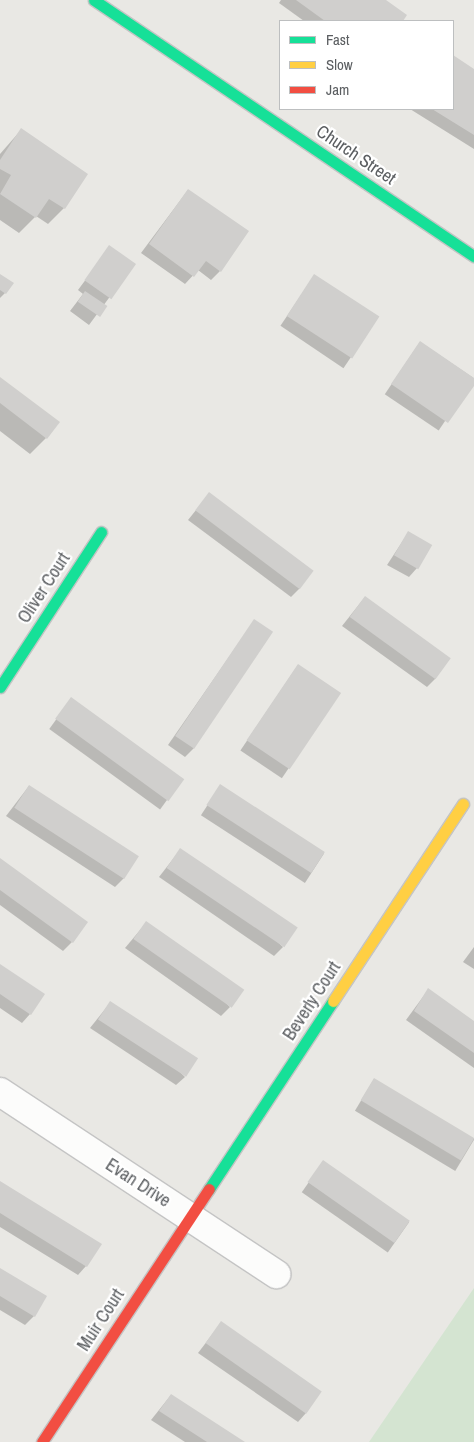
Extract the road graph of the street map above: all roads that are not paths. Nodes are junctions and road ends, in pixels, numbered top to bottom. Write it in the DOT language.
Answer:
graph roads {
  1 [pos="94,0"];
  2 [pos="474,256"];
  3 [pos="102,532"];
  4 [pos="0,687"];
  5 [pos="464,804"];
  6 [pos="0,1092"];
  7 [pos="190,1217"];
  8 [pos="276,1274"];
  9 [pos="42,1442"];
  1 -- 2 [label="street, Church Street"];
  3 -- 4 [label="street, Oliver Court"];
  5 -- 7 [label="street, Beverly Court"];
  6 -- 7 [label="street, Evan Drive"];
  7 -- 8 [label="street, Evan Drive"];
  7 -- 9 [label="street, Muir Court"];
}
